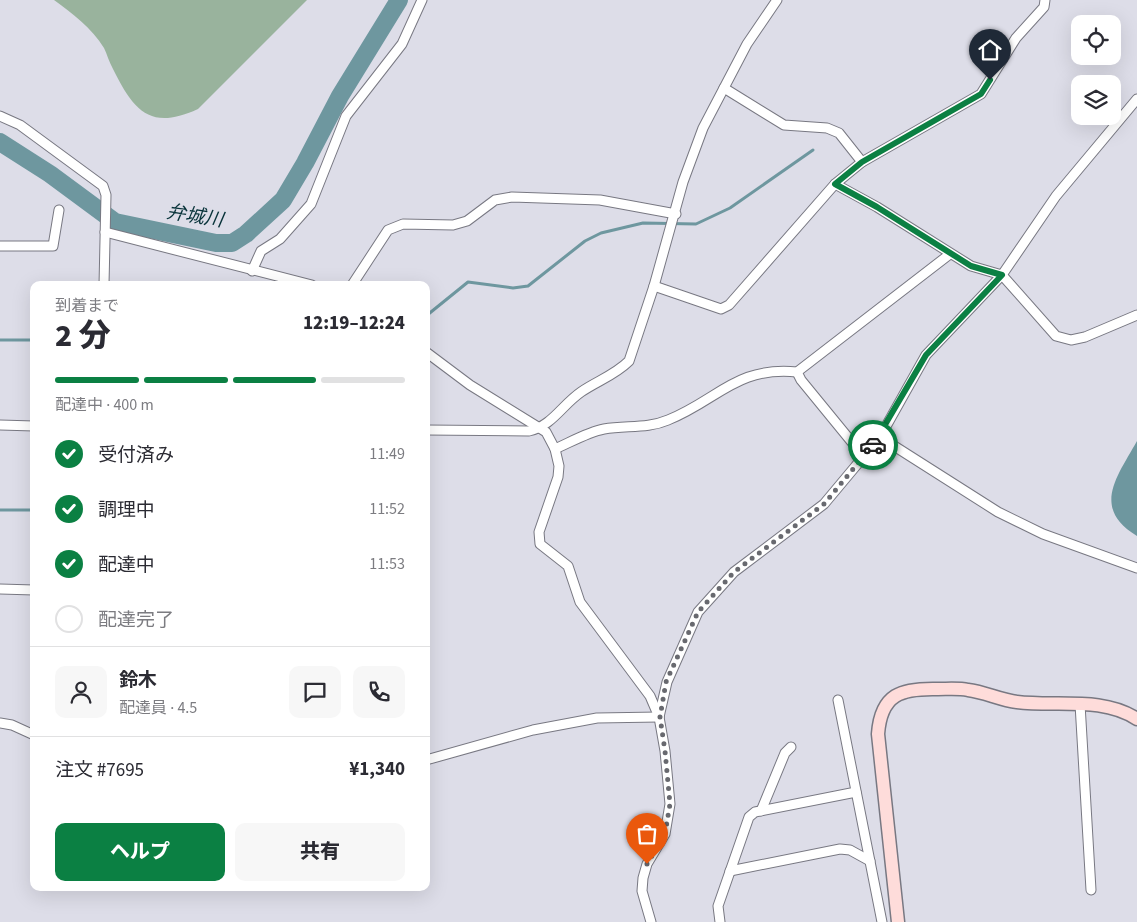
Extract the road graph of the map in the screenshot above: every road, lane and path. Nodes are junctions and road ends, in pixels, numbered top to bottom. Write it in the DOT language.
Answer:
graph roads {
  1 [pos="422,0"];
  2 [pos="777,0"];
  3 [pos="1045,0"];
  4 [pos="724,88"];
  5 [pos="1137,99"];
  6 [pos="0,116"];
  7 [pos="862,162"];
  8 [pos="835,184"];
  9 [pos="59,210"];
  10 [pos="676,214"];
  11 [pos="106,232"];
  12 [pos="0,246"];
  13 [pos="950,254"];
  14 [pos="252,271"];
  15 [pos="1002,275"];
  16 [pos="104,281"];
  17 [pos="295,281"];
  18 [pos="355,281"];
  19 [pos="654,286"];
  20 [pos="1137,315"];
  21 [pos="430,355"];
  22 [pos="796,372"];
  23 [pos="0,424"];
  24 [pos="30,426"];
  25 [pos="542,428"];
  26 [pos="430,430"];
  27 [pos="880,436"];
  28 [pos="555,449"];
  29 [pos="864,456"];
  30 [pos="1137,568"];
  31 [pos="0,589"];
  32 [pos="30,590"];
  33 [pos="838,700"];
  34 [pos="1080,704"];
  35 [pos="660,717"];
  36 [pos="1137,719"];
  37 [pos="0,723"];
  38 [pos="30,733"];
  39 [pos="791,747"];
  40 [pos="430,759"];
  41 [pos="856,792"];
  42 [pos="761,811"];
  43 [pos="870,861"];
  44 [pos="730,871"];
  45 [pos="1091,890"];
  46 [pos="651,922"];
  47 [pos="720,922"];
  48 [pos="882,922"];
  49 [pos="898,922"];
  1 -- 14 [label="street"];
  2 -- 4 [label="street"];
  3 -- 7 [label="street"];
  4 -- 7 [label="street"];
  4 -- 10 [label="street"];
  5 -- 15 [label="street"];
  6 -- 11 [label="street"];
  7 -- 8 [label="street"];
  8 -- 13 [label="street"];
  8 -- 19 [label="street"];
  9 -- 12 [label="street"];
  10 -- 18 [label="street"];
  10 -- 19 [label="street"];
  11 -- 14 [label="street"];
  11 -- 16 [label="street"];
  13 -- 15 [label="street"];
  13 -- 22 [label="street"];
  14 -- 17 [label="street"];
  15 -- 20 [label="street"];
  15 -- 27 [label="street"];
  19 -- 25 [label="street"];
  21 -- 25 [label="street"];
  22 -- 28 [label="street"];
  22 -- 29 [label="street"];
  23 -- 24 [label="street"];
  25 -- 26 [label="street"];
  25 -- 28 [label="street"];
  27 -- 29 [label="street"];
  27 -- 30 [label="street"];
  28 -- 35 [label="street"];
  29 -- 35 [label="street"];
  31 -- 32 [label="street"];
  33 -- 41 [label="street"];
  34 -- 36 [label="street"];
  34 -- 45 [label="street"];
  34 -- 49 [label="street"];
  35 -- 40 [label="street"];
  35 -- 46 [label="street"];
  37 -- 38 [label="street"];
  39 -- 42 [label="street"];
  41 -- 42 [label="street"];
  41 -- 43 [label="street"];
  42 -- 44 [label="street"];
  43 -- 44 [label="street"];
  43 -- 48 [label="street"];
  44 -- 47 [label="street"];
}
